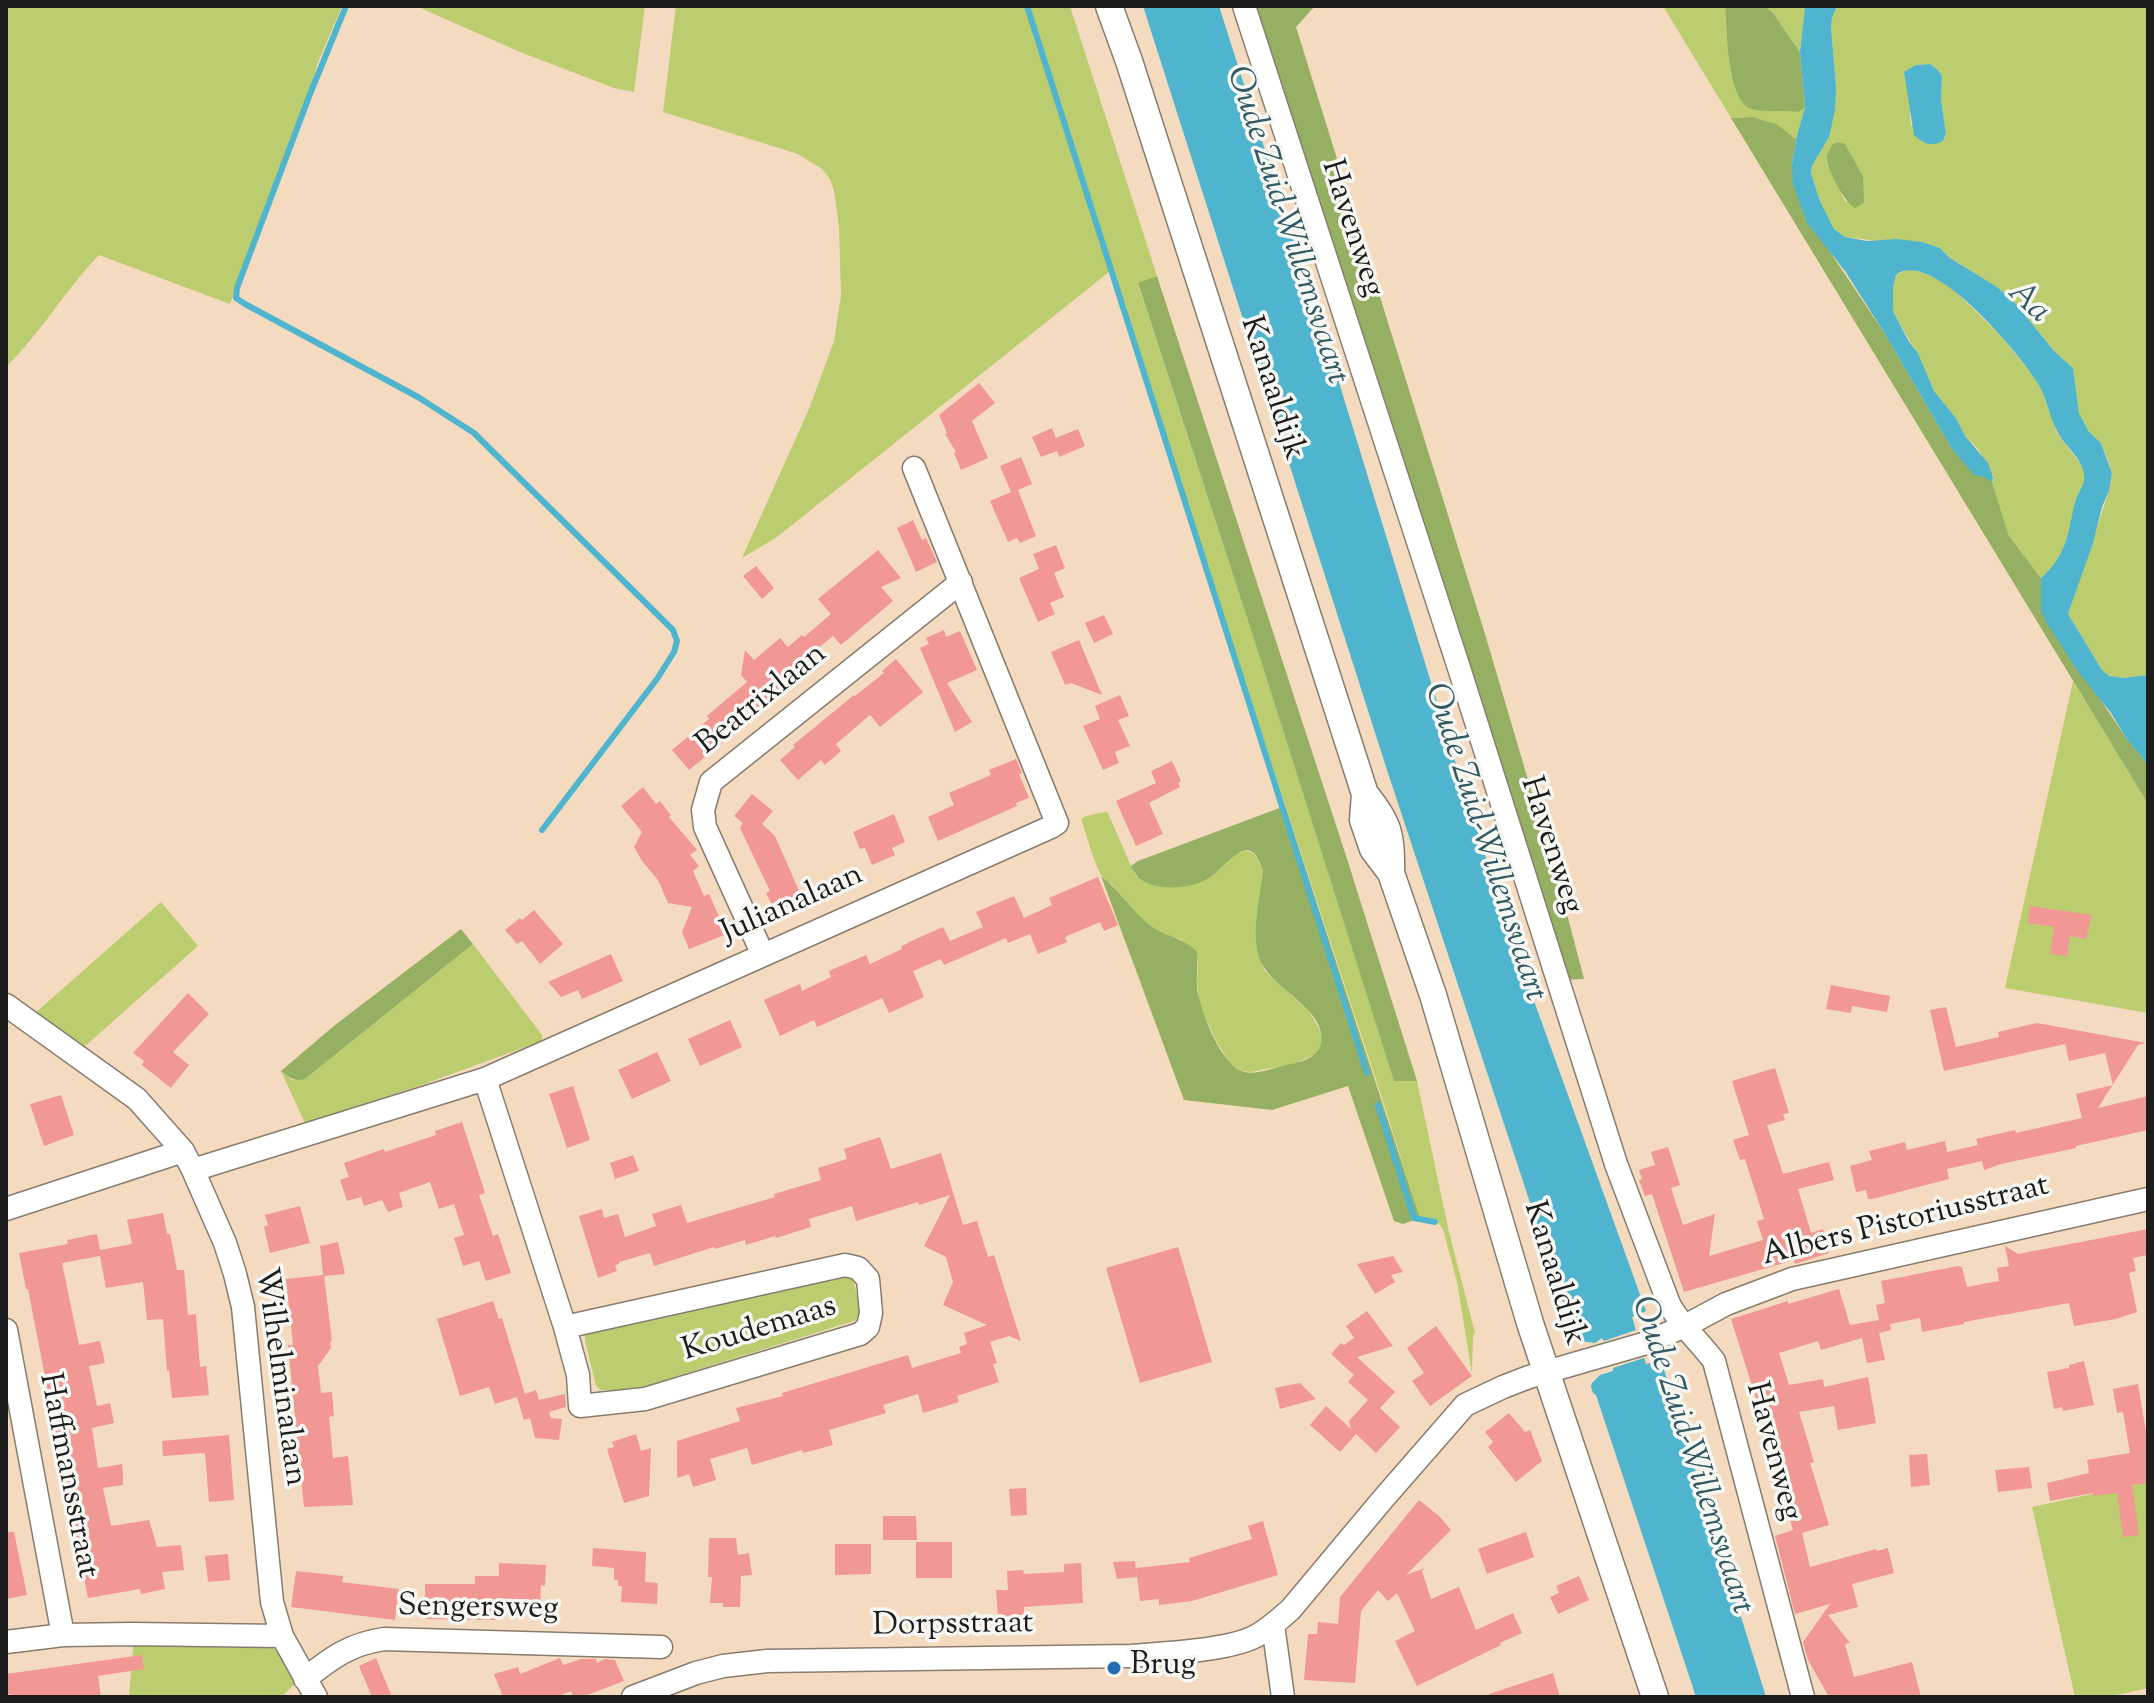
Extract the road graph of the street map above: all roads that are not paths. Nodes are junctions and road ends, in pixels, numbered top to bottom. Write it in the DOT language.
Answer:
graph roads {
  1 [pos="1109,6"];
  2 [pos="1244,6"];
  3 [pos="914,468"];
  4 [pos="961,582"];
  5 [pos="763,955"];
  6 [pos="6,1005"];
  7 [pos="485,1079"];
  8 [pos="188,1161"];
  9 [pos="2148,1199"];
  10 [pos="6,1209"];
  11 [pos="1685,1326"];
  12 [pos="565,1327"];
  13 [pos="6,1330"];
  14 [pos="1546,1371"];
  15 [pos="1273,1625"];
  16 [pos="63,1635"];
  17 [pos="282,1636"];
  18 [pos="6,1642"];
  19 [pos="661,1647"];
  20 [pos="310,1688"];
  21 [pos="1656,1696"];
  22 [pos="633,1697"];
  23 [pos="1283,1697"];
  24 [pos="1803,1697"];
  1 -- 14 [label="main road, Kanaaldijk"];
  2 -- 11 [label="street, Havenweg"];
  3 -- 4 [label="street, Julianalaan"];
  4 -- 5 [label="street, Beatrixlaan"];
  4 -- 5 [label="street, Julianalaan"];
  5 -- 7 [label="street, Julianalaan"];
  6 -- 8 [label="street, Wilhelminalaan"];
  7 -- 8 [label="street, Julianalaan"];
  7 -- 12 [label="street, Koudemaas"];
  8 -- 10 [label="street, Julianalaan"];
  8 -- 17 [label="street, Wilhelminalaan"];
  9 -- 11 [label="street, Albers Pistoriusstraat"];
  11 -- 14 [label="street, Albers Pistoriusstraat"];
  11 -- 24 [label="street, Havenweg"];
  12 -- 12 [label="street, Koudemaas"];
  13 -- 16 [label="street, Haffmansstraat"];
  14 -- 15 [label="street, Dorpsstraat"];
  14 -- 21 [label="main road, Kanaaldijk"];
  15 -- 22 [label="street, Dorpsstraat"];
  15 -- 23 [label="street"];
  16 -- 17 [label="street"];
  16 -- 18 [label="street"];
  17 -- 20 [label="street, Wilhelminalaan"];
  19 -- 20 [label="street, Sengersweg"];
}
